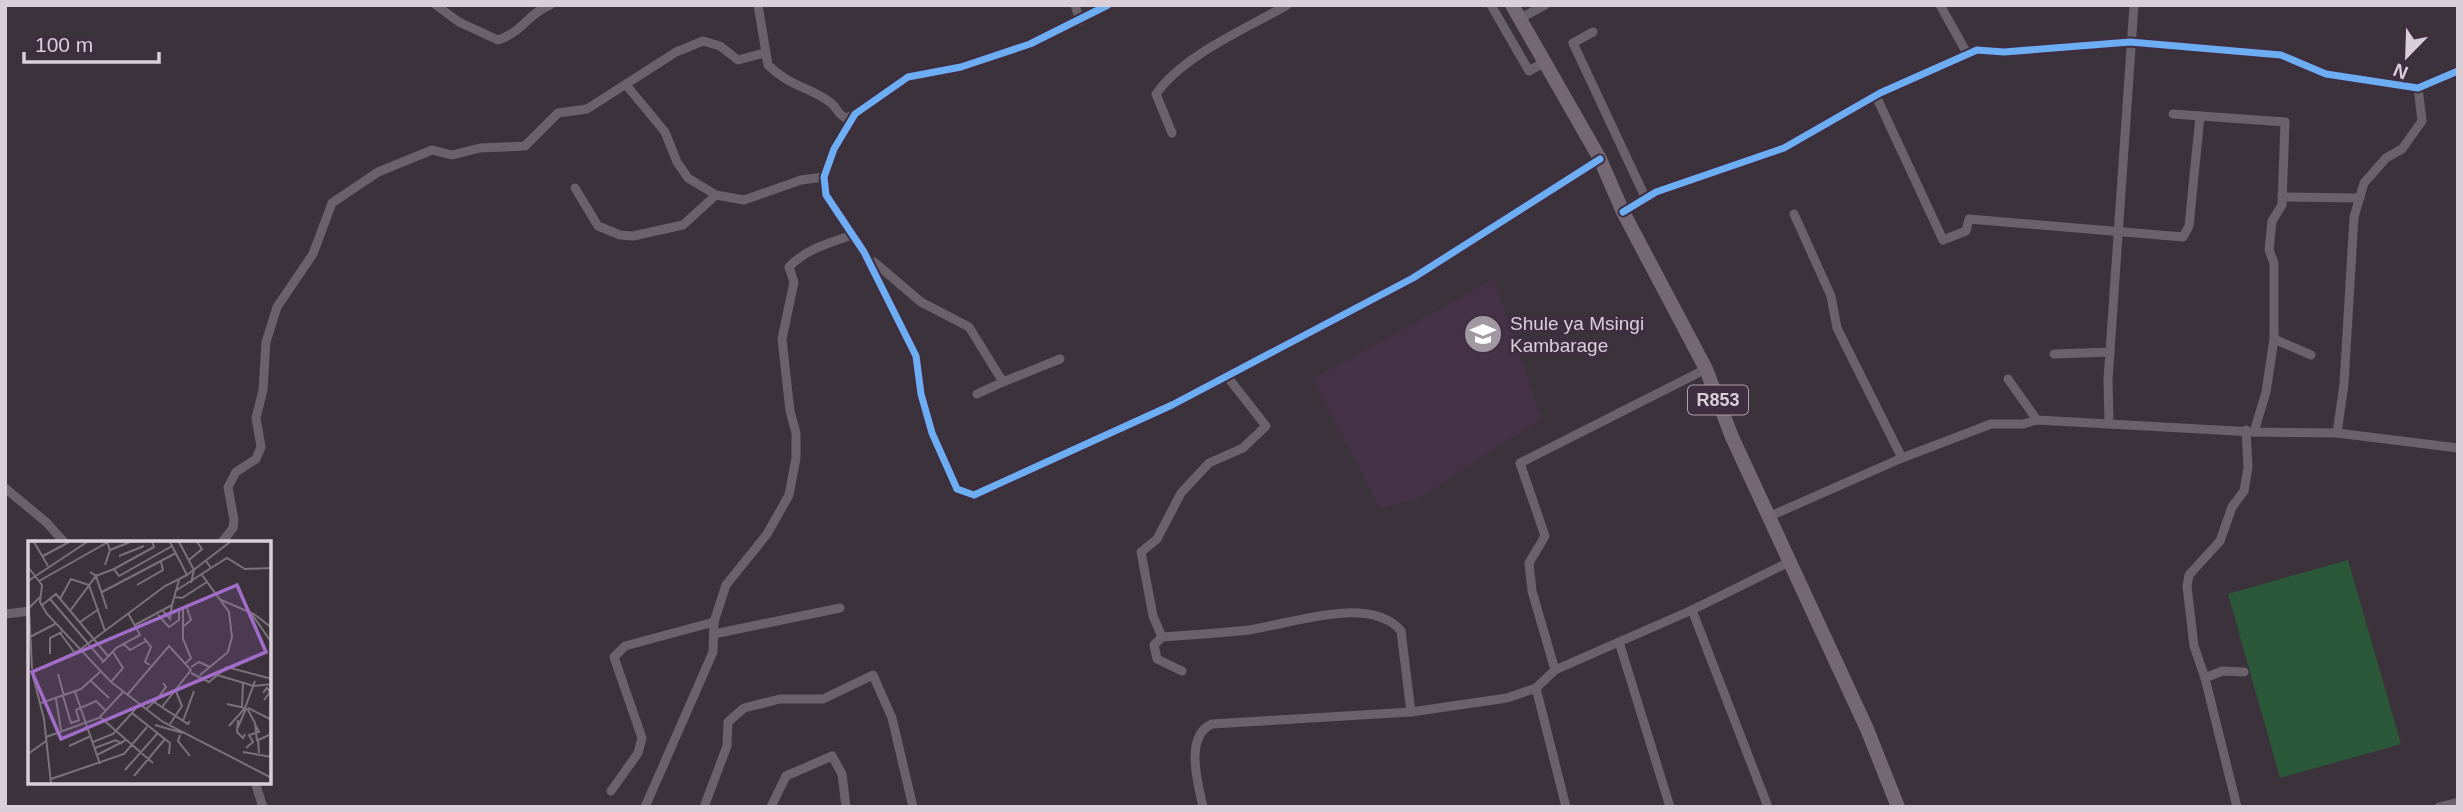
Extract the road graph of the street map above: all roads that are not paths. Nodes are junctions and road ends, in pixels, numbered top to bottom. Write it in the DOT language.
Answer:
graph roads {
  1 [pos="436,5"];
  2 [pos="550,5"];
  3 [pos="758,5"];
  4 [pos="1075,5"];
  5 [pos="1108,5"];
  6 [pos="1287,5"];
  7 [pos="1491,5"];
  8 [pos="1511,5"];
  9 [pos="1545,5"];
  10 [pos="1940,5"];
  11 [pos="2133,5"];
  12 [pos="1519,19"];
  13 [pos="1080,21"];
  14 [pos="1593,33"];
  15 [pos="2130,42"];
  16 [pos="764,53"];
  17 [pos="1968,55"];
  18 [pos="1543,63"];
  19 [pos="2458,71"];
  20 [pos="626,86"];
  21 [pos="2418,88"];
  22 [pos="1876,96"];
  23 [pos="855,114"];
  24 [pos="2173,114"];
  25 [pos="2200,116"];
  26 [pos="1172,132"];
  27 [pos="1600,159"];
  28 [pos="824,177"];
  29 [pos="575,188"];
  30 [pos="716,195"];
  31 [pos="2282,197"];
  32 [pos="2360,198"];
  33 [pos="1646,199"];
  34 [pos="1623,212"];
  35 [pos="1794,215"];
  36 [pos="2121,230"];
  37 [pos="852,235"];
  38 [pos="867,261"];
  39 [pos="2274,339"];
  40 [pos="2110,352"];
  41 [pos="2054,354"];
  42 [pos="2311,355"];
  43 [pos="1060,359"];
  44 [pos="1706,369"];
  45 [pos="1226,375"];
  46 [pos="2008,379"];
  47 [pos="1003,382"];
  48 [pos="977,394"];
  49 [pos="2037,419"];
  50 [pos="2109,423"];
  51 [pos="2250,431"];
  52 [pos="2337,433"];
  53 [pos="2458,448"];
  54 [pos="1902,458"];
  55 [pos="5,488"];
  56 [pos="1768,517"];
  57 [pos="63,541"];
  58 [pos="223,541"];
  59 [pos="1791,561"];
  60 [pos="840,608"];
  61 [pos="1692,610"];
  62 [pos="28,611"];
  63 [pos="5,614"];
  64 [pos="714,622"];
  65 [pos="714,634"];
  66 [pos="1162,637"];
  67 [pos="1619,642"];
  68 [pos="1555,670"];
  69 [pos="1182,671"];
  70 [pos="2244,672"];
  71 [pos="2205,678"];
  72 [pos="1536,688"];
  73 [pos="1411,712"];
  74 [pos="256,784"];
  75 [pos="611,791"];
  76 [pos="2456,802"];
  77 [pos="263,807"];
  78 [pos="645,807"];
  79 [pos="704,807"];
  80 [pos="771,807"];
  81 [pos="846,807"];
  82 [pos="913,807"];
  83 [pos="1203,807"];
  84 [pos="1566,807"];
  85 [pos="1670,807"];
  86 [pos="1769,807"];
  87 [pos="1898,807"];
  88 [pos="2237,807"];
  89 [pos="2439,807"];
  1 -- 2 [label="street"];
  3 -- 16 [label="street"];
  4 -- 13 [label="street"];
  5 -- 13 [label="street"];
  6 -- 26 [label="street"];
  7 -- 18 [label="street"];
  8 -- 12 [label="main road, R853"];
  9 -- 12 [label="street"];
  10 -- 17 [label="street"];
  11 -- 15 [label="street"];
  12 -- 18 [label="main road, R853"];
  13 -- 23 [label="street"];
  14 -- 33 [label="street"];
  15 -- 17 [label="street"];
  15 -- 21 [label="street"];
  15 -- 36 [label="street"];
  16 -- 20 [label="street"];
  16 -- 23 [label="street"];
  17 -- 22 [label="street"];
  18 -- 27 [label="main road, R853"];
  19 -- 21 [label="street"];
  20 -- 30 [label="street"];
  20 -- 58 [label="street"];
  21 -- 32 [label="street"];
  22 -- 33 [label="street"];
  22 -- 36 [label="street"];
  23 -- 28 [label="street"];
  24 -- 25 [label="street"];
  25 -- 31 [label="street"];
  25 -- 36 [label="street"];
  27 -- 34 [label="main road, R853"];
  27 -- 45 [label="street"];
  28 -- 30 [label="street"];
  28 -- 37 [label="street"];
  29 -- 30 [label="street"];
  31 -- 32 [label="street"];
  31 -- 39 [label="street"];
  32 -- 52 [label="street"];
  33 -- 34 [label="street"];
  34 -- 44 [label="main road, R853"];
  35 -- 54 [label="street"];
  36 -- 40 [label="street"];
  37 -- 38 [label="street"];
  37 -- 64 [label="street"];
  38 -- 45 [label="street"];
  38 -- 47 [label="street"];
  39 -- 42 [label="street"];
  39 -- 51 [label="street"];
  40 -- 41 [label="street"];
  40 -- 50 [label="street"];
  43 -- 47 [label="street"];
  44 -- 56 [label="main road, R853"];
  44 -- 68 [label="street"];
  45 -- 66 [label="street"];
  46 -- 49 [label="street"];
  47 -- 48 [label="street"];
  49 -- 50 [label="street"];
  49 -- 54 [label="street"];
  50 -- 51 [label="street"];
  51 -- 52 [label="street"];
  51 -- 71 [label="street"];
  52 -- 53 [label="street"];
  54 -- 56 [label="street"];
  55 -- 57 [label="street"];
  56 -- 59 [label="main road, R853"];
  59 -- 61 [label="street"];
  59 -- 87 [label="main road, R853"];
  60 -- 65 [label="street"];
  61 -- 67 [label="street"];
  61 -- 86 [label="street"];
  62 -- 63 [label="street"];
  64 -- 65 [label="street"];
  64 -- 75 [label="street"];
  65 -- 78 [label="street"];
  66 -- 69 [label="street"];
  66 -- 73 [label="street"];
  67 -- 68 [label="street"];
  67 -- 85 [label="street"];
  68 -- 72 [label="street"];
  70 -- 71 [label="street"];
  71 -- 88 [label="street"];
  72 -- 73 [label="street"];
  72 -- 84 [label="street"];
  73 -- 83 [label="street"];
  74 -- 77 [label="street"];
  76 -- 89 [label="street"];
  79 -- 82 [label="street"];
  80 -- 81 [label="street"];
}
